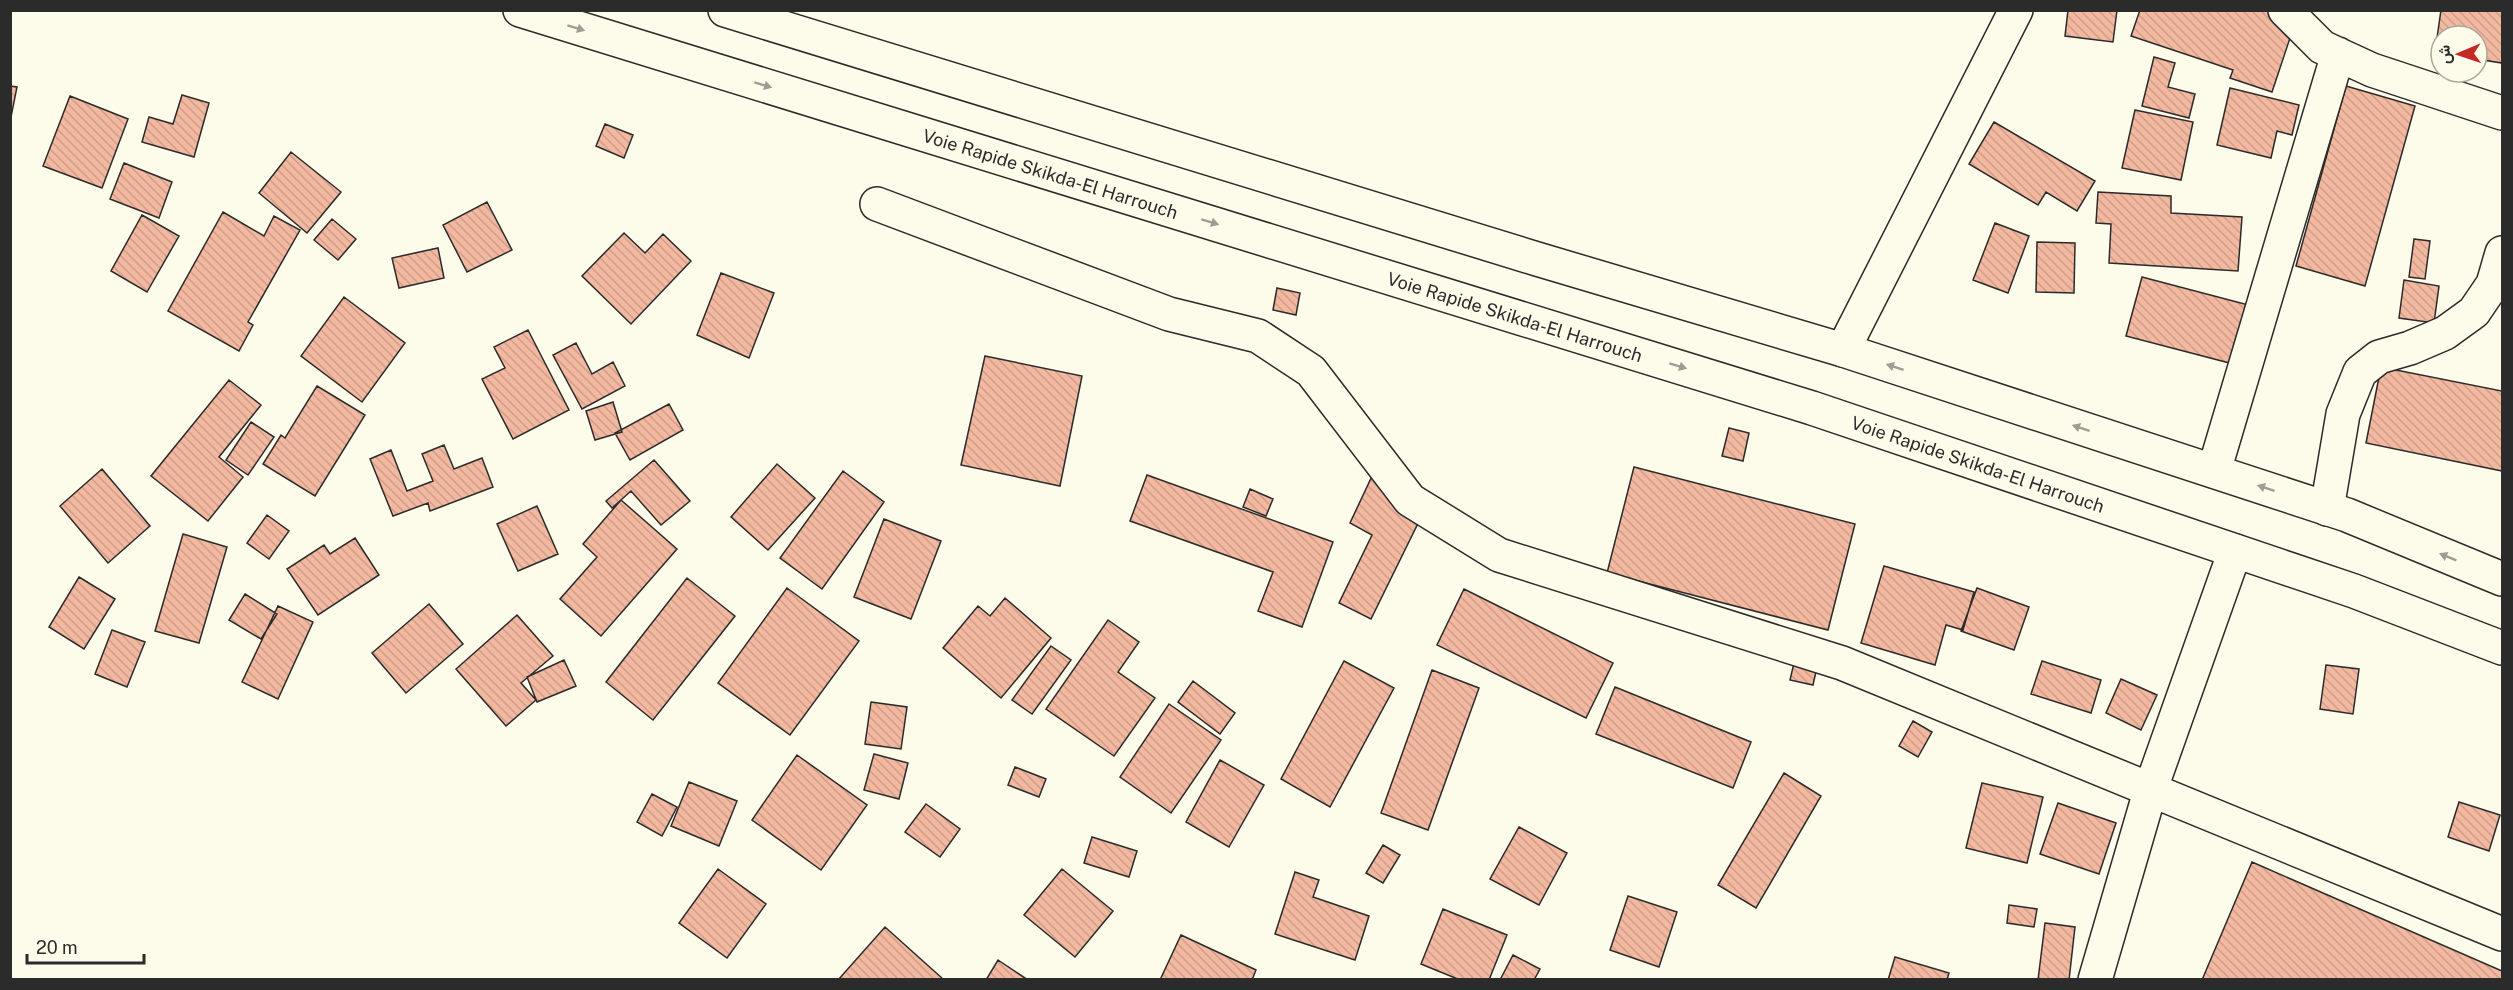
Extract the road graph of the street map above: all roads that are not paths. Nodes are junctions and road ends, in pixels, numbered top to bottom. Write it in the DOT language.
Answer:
graph roads {
  1 [pos="520,10"];
  2 [pos="725,10"];
  3 [pos="2016,10"];
  4 [pos="2285,10"];
  5 [pos="2338,54"];
  6 [pos="2502,113"];
  7 [pos="877,204"];
  8 [pos="2502,253"];
  9 [pos="1843,350"];
  10 [pos="2214,471"];
  11 [pos="2327,509"];
  12 [pos="2235,551"];
  13 [pos="2502,579"];
  14 [pos="2502,648"];
  15 [pos="2151,788"];
  16 [pos="2502,934"];
  17 [pos="2096,980"];
  1 -- 12 [label="main road, Voie Rapide Skikda-El Harrouch, one-way"];
  2 -- 9 [label="main road"];
  3 -- 9 [label="main road"];
  4 -- 5 [label="main road"];
  5 -- 6 [label="main road"];
  5 -- 10 [label="main road"];
  7 -- 15 [label="main road"];
  8 -- 11 [label="main road"];
  10 -- 9 [label="main road, one-way"];
  11 -- 10 [label="main road, one-way"];
  13 -- 11 [label="main road, one-way"];
  12 -- 14 [label="main road, Voie Rapide Skikda-El Harrouch"];
  12 -- 15 [label="main road"];
  15 -- 16 [label="main road"];
  15 -- 17 [label="main road"];
}
